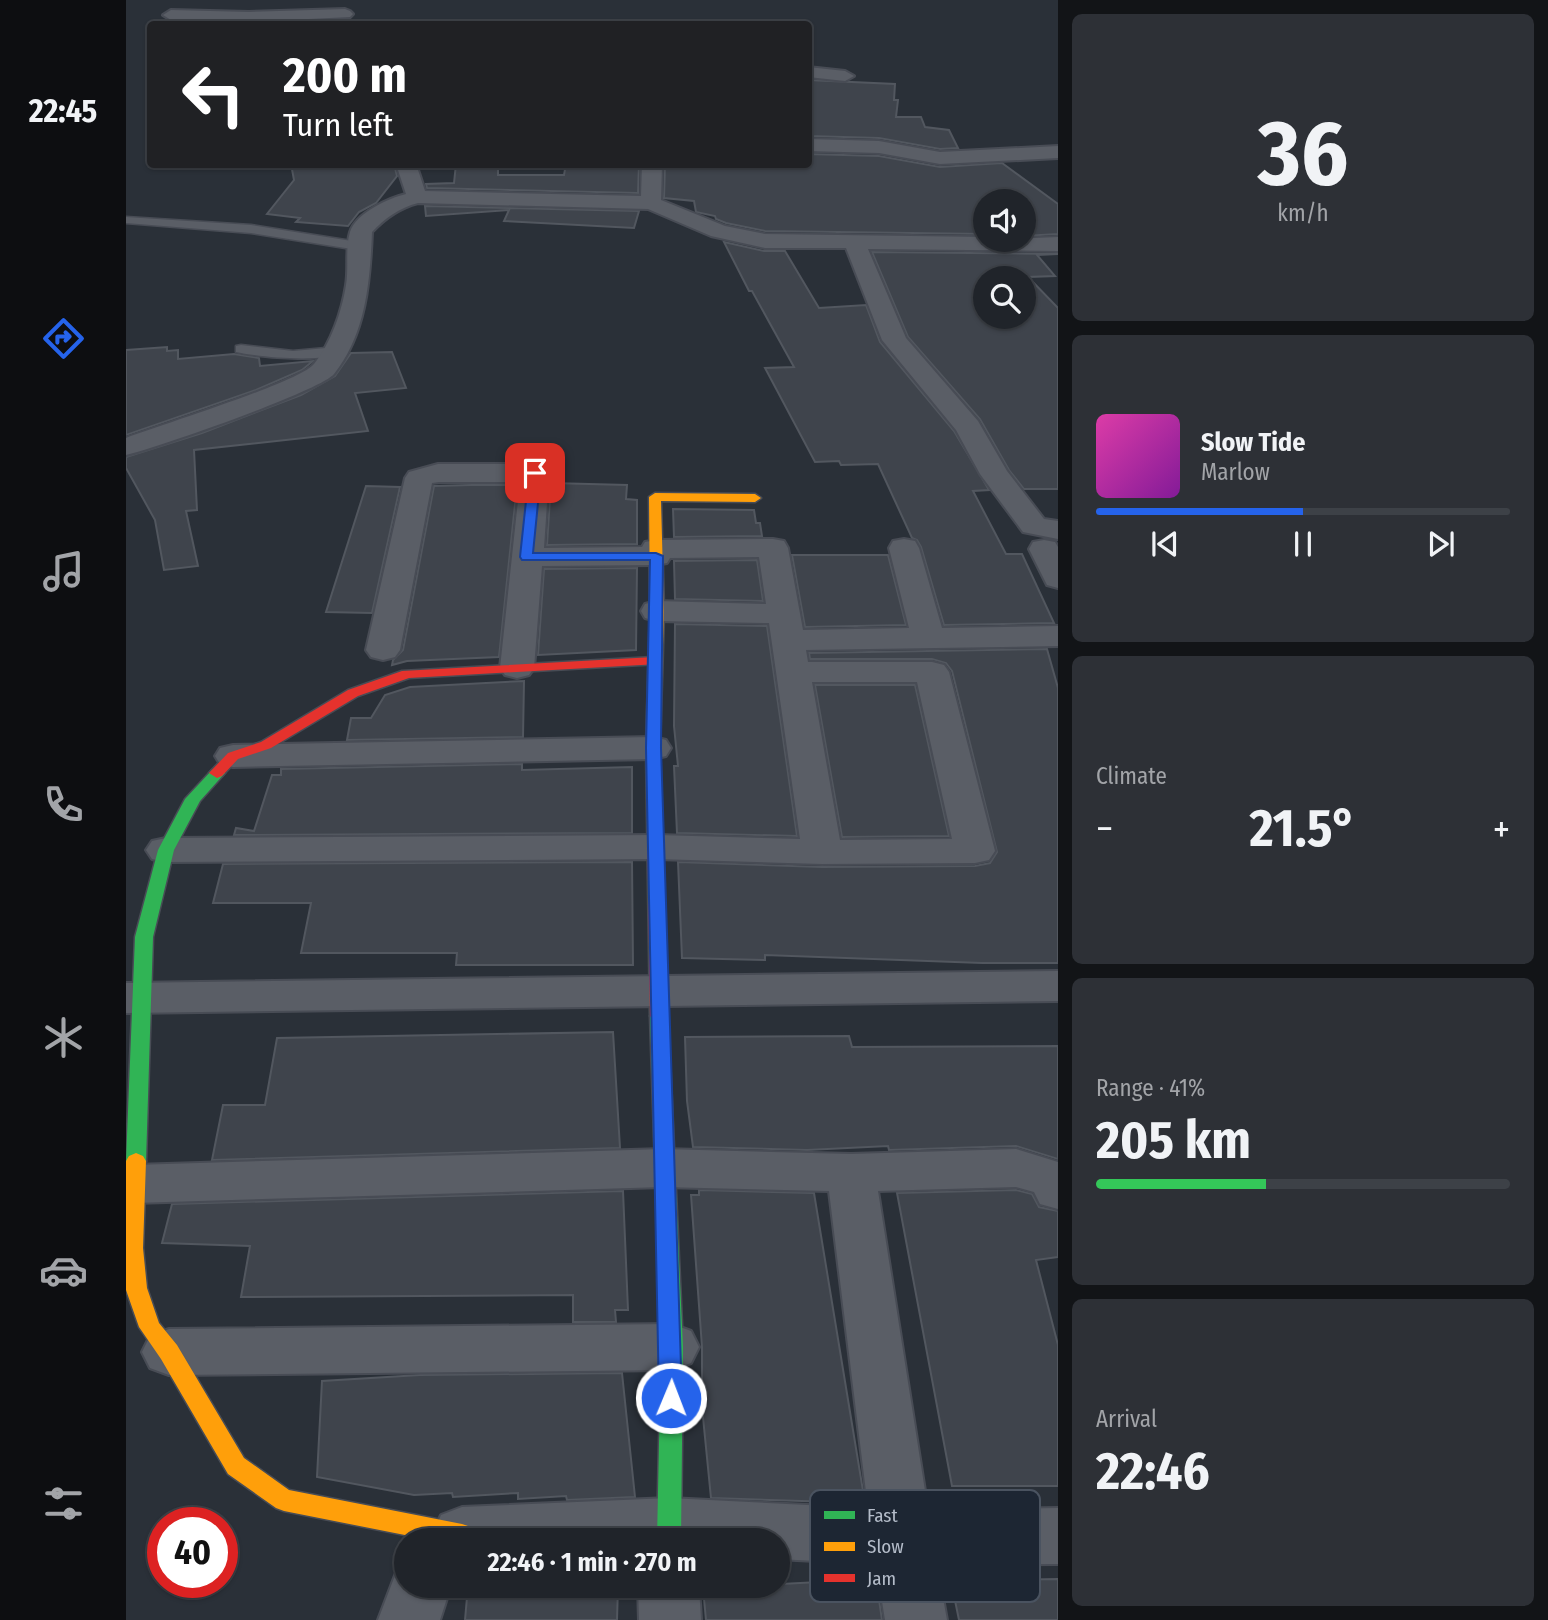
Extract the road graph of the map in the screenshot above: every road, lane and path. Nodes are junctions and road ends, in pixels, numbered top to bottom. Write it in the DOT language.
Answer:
graph roads {
  1 [pos="346,13"];
  2 [pos="172,15"];
  3 [pos="812,72"];
  4 [pos="845,76"];
  5 [pos="812,145"];
  6 [pos="1058,152"];
  7 [pos="408,168"];
  8 [pos="652,168"];
  9 [pos="418,197"];
  10 [pos="651,203"];
  11 [pos="126,220"];
  12 [pos="854,242"];
  13 [pos="1058,244"];
  14 [pos="358,246"];
  15 [pos="241,349"];
  16 [pos="337,351"];
  17 [pos="126,447"];
  18 [pos="755,498"];
  19 [pos="1058,530"];
  20 [pos="904,548"];
  21 [pos="1058,550"];
  22 [pos="656,553"];
  23 [pos="526,557"];
  24 [pos="1058,578"];
  25 [pos="657,611"];
  26 [pos="1058,636"];
  27 [pos="929,639"];
  28 [pos="788,642"];
  29 [pos="383,650"];
  30 [pos="654,661"];
  31 [pos="517,668"];
  32 [pos="653,748"];
  33 [pos="233,756"];
  34 [pos="657,847"];
  35 [pos="166,849"];
  36 [pos="822,852"];
  37 [pos="1058,986"];
  38 [pos="659,990"];
  39 [pos="133,998"];
  40 [pos="663,1168"];
  41 [pos="851,1173"];
  42 [pos="134,1184"];
  43 [pos="1058,1190"];
  44 [pos="671,1347"];
  45 [pos="169,1352"];
  46 [pos="895,1490"];
  47 [pos="416,1528"];
  48 [pos="669,1528"];
  49 [pos="790,1536"];
  50 [pos="810,1536"];
  51 [pos="1040,1536"];
  52 [pos="1058,1536"];
  53 [pos="417,1598"];
  54 [pos="669,1598"];
  55 [pos="913,1602"];
  56 [pos="409,1620"];
  57 [pos="670,1620"];
  58 [pos="916,1620"];
  1 -- 2 [label="street"];
  3 -- 4 [label="street"];
  5 -- 6 [label="street"];
  7 -- 9 [label="street"];
  8 -- 10 [label="street"];
  9 -- 10 [label="street"];
  9 -- 14 [label="street"];
  10 -- 12 [label="street"];
  11 -- 14 [label="lane"];
  12 -- 13 [label="street"];
  12 -- 19 [label="street"];
  14 -- 16 [label="street"];
  15 -- 16 [label="lane"];
  16 -- 17 [label="street"];
  18 -- 22 [label="street"];
  20 -- 27 [label="street"];
  21 -- 24 [label="street"];
  22 -- 23 [label="street"];
  22 -- 25 [label="street"];
  22 -- 28 [label="street"];
  23 -- 29 [label="street"];
  23 -- 31 [label="street"];
  25 -- 28 [label="street"];
  25 -- 30 [label="street"];
  26 -- 27 [label="street"];
  27 -- 28 [label="street"];
  28 -- 36 [label="street"];
  28 -- 36 [label="street"];
  30 -- 31 [label="street"];
  30 -- 32 [label="street"];
  31 -- 33 [label="street"];
  32 -- 33 [label="street"];
  32 -- 34 [label="street"];
  33 -- 35 [label="street"];
  34 -- 35 [label="street"];
  34 -- 36 [label="street"];
  34 -- 38 [label="street"];
  35 -- 39 [label="street"];
  37 -- 38 [label="street"];
  38 -- 39 [label="street"];
  38 -- 40 [label="street"];
  39 -- 42 [label="street"];
  40 -- 41 [label="street"];
  40 -- 42 [label="street"];
  40 -- 44 [label="street"];
  41 -- 43 [label="street"];
  41 -- 46 [label="street"];
  42 -- 45 [label="street"];
  44 -- 45 [label="street"];
  44 -- 48 [label="street"];
  45 -- 47 [label="street"];
  49 -- 50 [label="street"];
  51 -- 52 [label="street"];
  53 -- 56 [label="street"];
  54 -- 57 [label="street"];
  55 -- 58 [label="street"];
}
